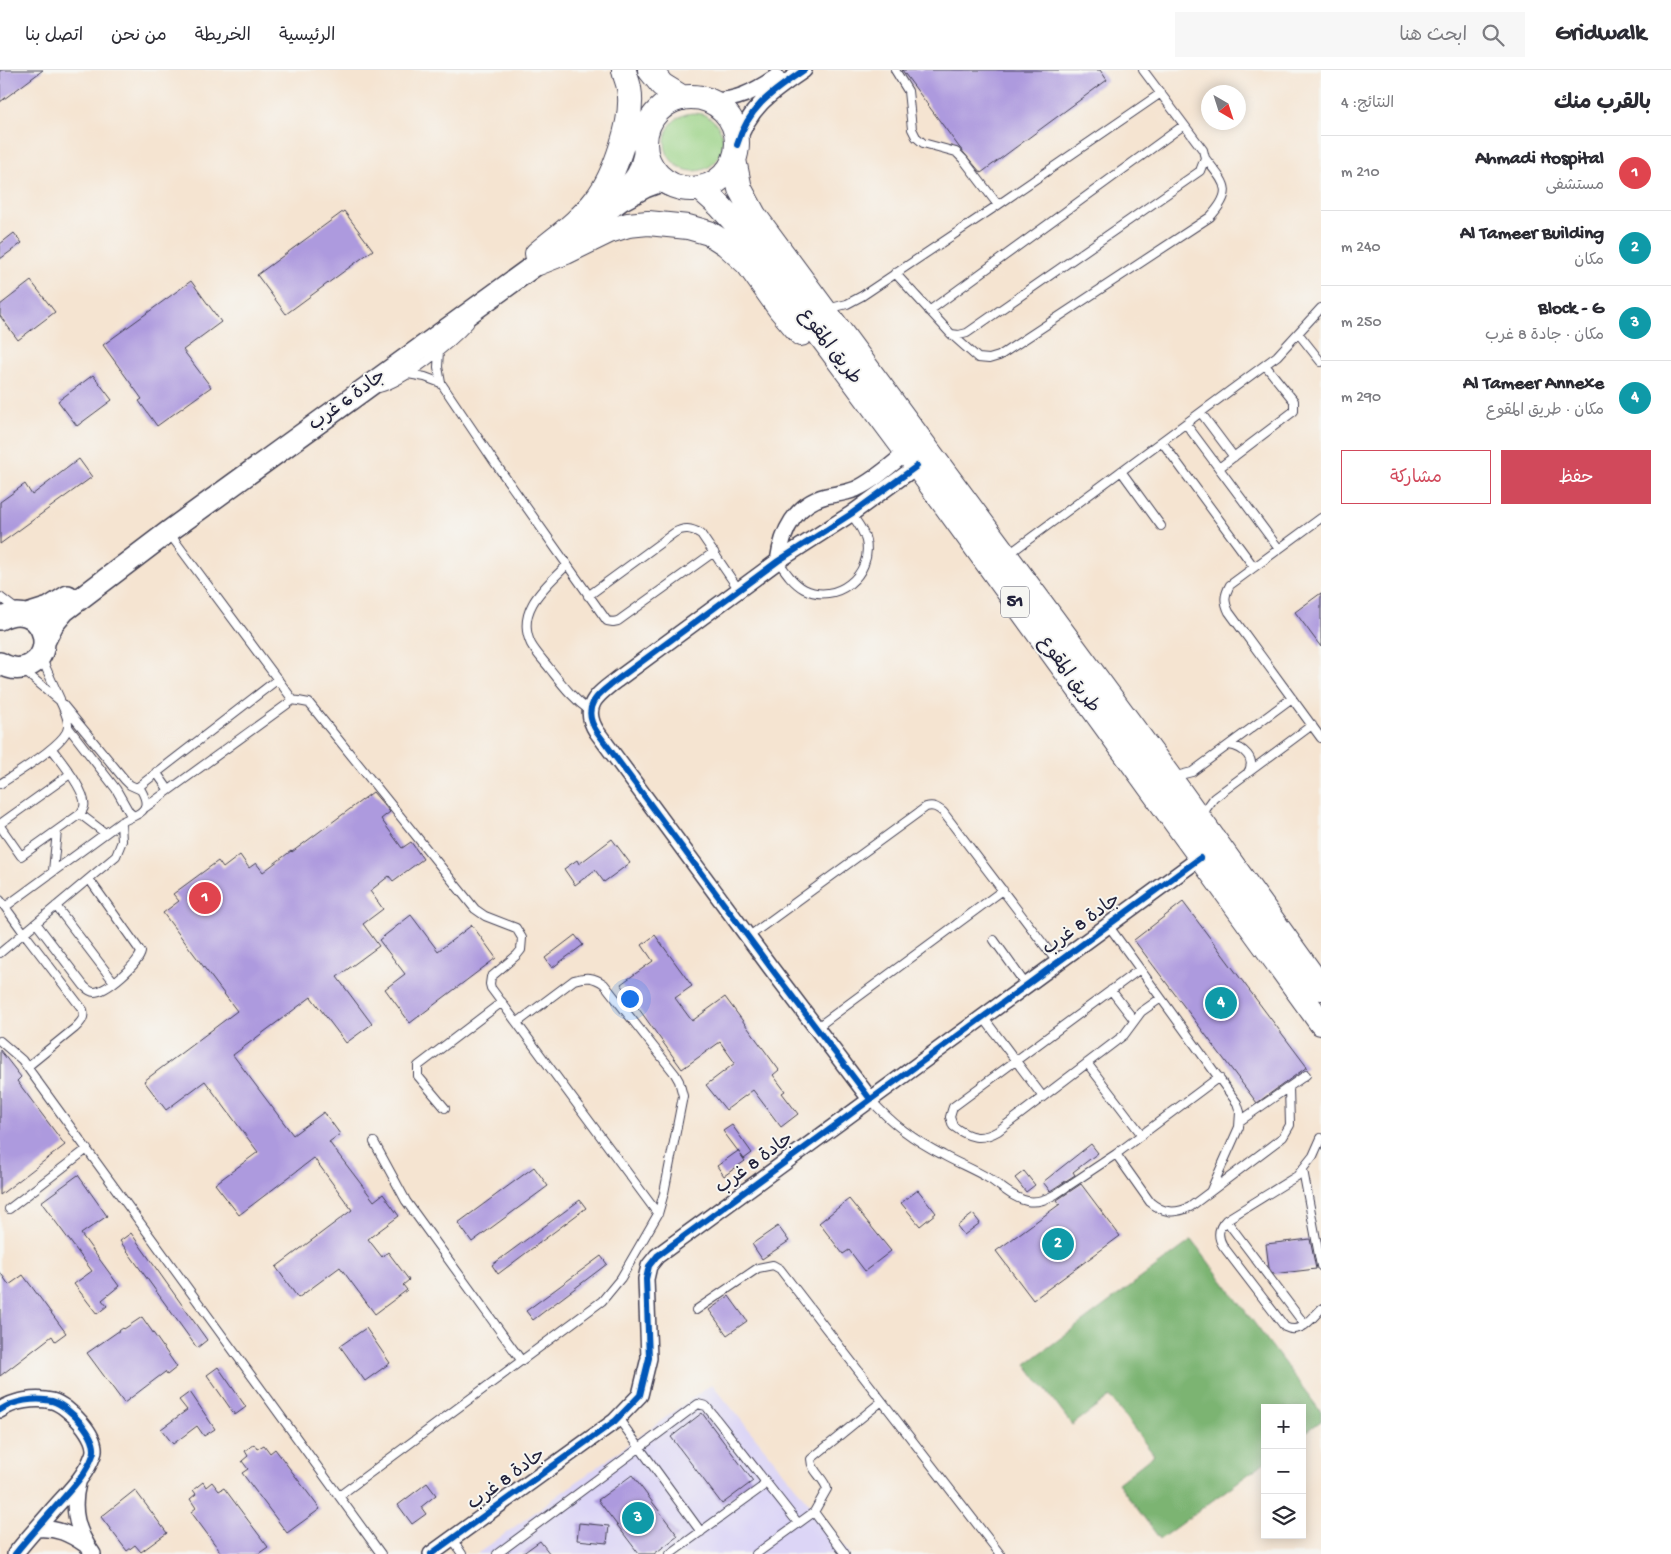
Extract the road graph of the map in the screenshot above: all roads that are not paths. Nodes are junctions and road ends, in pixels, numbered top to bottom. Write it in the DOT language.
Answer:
graph roads {
  1 [pos="625,70"];
  2 [pos="650,70"];
  3 [pos="786,70"];
  4 [pos="804,70"];
  5 [pos="895,70"];
  6 [pos="1143,70"];
  7 [pos="1161,93"];
  8 [pos="684,98"];
  9 [pos="707,100"];
  10 [pos="653,118"];
  11 [pos="1184,125"];
  12 [pos="645,150"];
  13 [pos="735,152"];
  14 [pos="1205,158"];
  15 [pos="669,185"];
  16 [pos="700,188"];
  17 [pos="998,206"];
  18 [pos="537,259"];
  19 [pos="895,273"];
  20 [pos="484,302"];
  21 [pos="1321,308"];
  22 [pos="823,310"];
  23 [pos="928,311"];
  24 [pos="1298,333"];
  25 [pos="951,334"];
  26 [pos="439,351"];
  27 [pos="1321,362"];
  28 [pos="1265,365"];
  29 [pos="408,374"];
  30 [pos="441,383"];
  31 [pos="858,386"];
  32 [pos="362,391"];
  33 [pos="1201,413"];
  34 [pos="1186,424"];
  35 [pos="1162,442"];
  36 [pos="1234,457"];
  37 [pos="912,459"];
  38 [pos="1219,468"];
  39 [pos="1121,472"];
  40 [pos="852,514"];
  41 [pos="1321,518"];
  42 [pos="1162,526"];
  43 [pos="168,532"];
  44 [pos="1279,549"];
  45 [pos="714,552"];
  46 [pos="1006,557"];
  47 [pos="778,561"];
  48 [pos="567,565"];
  49 [pos="1254,567"];
  50 [pos="739,590"];
  51 [pos="588,596"];
  52 [pos="0,597"];
  53 [pos="25,615"];
  54 [pos="0,619"];
  55 [pos="43,649"];
  56 [pos="7,667"];
  57 [pos="278,679"];
  58 [pos="1292,698"];
  59 [pos="293,700"];
  60 [pos="60,701"];
  61 [pos="590,711"];
  62 [pos="1312,726"];
  63 [pos="68,727"];
  64 [pos="1321,738"];
  65 [pos="1229,745"];
  66 [pos="52,749"];
  67 [pos="156,772"];
  68 [pos="70,774"];
  69 [pos="1166,774"];
  70 [pos="1246,776"];
  71 [pos="0,784"];
  72 [pos="136,788"];
  73 [pos="168,790"];
  74 [pos="146,807"];
  75 [pos="80,814"];
  76 [pos="134,816"];
  77 [pos="121,822"];
  78 [pos="1201,822"];
  79 [pos="0,825"];
  80 [pos="57,831"];
  81 [pos="105,833"];
  82 [pos="1200,858"];
  83 [pos="53,871"];
  84 [pos="88,879"];
  85 [pos="1003,890"];
  86 [pos="2,903"];
  87 [pos="56,906"];
  88 [pos="36,923"];
  89 [pos="1108,925"];
  90 [pos="24,933"];
  91 [pos="748,937"];
  92 [pos="994,940"];
  93 [pos="0,953"];
  94 [pos="1057,962"];
  95 [pos="1140,969"];
  96 [pos="114,982"];
  97 [pos="1026,985"];
  98 [pos="1321,988"];
  99 [pos="1111,990"];
  100 [pos="1161,998"];
  101 [pos="502,1002"];
  102 [pos="983,1017"];
  103 [pos="1134,1020"];
  104 [pos="518,1022"];
  105 [pos="1321,1023"];
  106 [pos="816,1028"];
  107 [pos="0,1042"];
  108 [pos="1016,1060"];
  109 [pos="1087,1063"];
  110 [pos="27,1066"];
  111 [pos="1306,1076"];
  112 [pos="1219,1077"];
  113 [pos="1289,1087"];
  114 [pos="1043,1097"];
  115 [pos="870,1099"];
  116 [pos="445,1108"];
  117 [pos="1240,1121"];
  118 [pos="1142,1134"];
  119 [pos="1321,1138"];
  120 [pos="374,1142"];
  121 [pos="87,1149"];
  122 [pos="1116,1154"];
  123 [pos="1303,1170"];
  124 [pos="1212,1190"];
  125 [pos="10,1209"];
  126 [pos="658,1214"];
  127 [pos="1226,1220"];
  128 [pos="1321,1266"];
  129 [pos="1321,1309"];
  130 [pos="696,1310"];
  131 [pos="1305,1325"];
  132 [pos="521,1360"];
  133 [pos="882,1401"];
  134 [pos="0,1410"];
  135 [pos="618,1418"];
  136 [pos="639,1448"];
  137 [pos="79,1480"];
  138 [pos="765,1480"];
  139 [pos="339,1496"];
  140 [pos="814,1512"];
  141 [pos="798,1523"];
  142 [pos="36,1529"];
  143 [pos="700,1532"];
  144 [pos="452,1539"];
  145 [pos="90,1549"];
  146 [pos="14,1554"];
  147 [pos="380,1554"];
  148 [pos="431,1554"];
  149 [pos="462,1554"];
  150 [pos="497,1554"];
  151 [pos="670,1554"];
  152 [pos="756,1554"];
  153 [pos="845,1554"];
  154 [pos="1000,1554"];
  1 -- 10 [label="main road"];
  1 -- 18 [label="main road"];
  2 -- 8 [label="main road"];
  3 -- 9 [label="street"];
  4 -- 13 [label="street"];
  5 -- 17 [label="lane"];
  6 -- 7 [label="lane"];
  7 -- 11 [label="lane"];
  7 -- 17 [label="lane"];
  8 -- 9 [label="main road"];
  8 -- 10 [label="main road"];
  9 -- 13 [label="main road, 51"];
  10 -- 12 [label="main road"];
  11 -- 14 [label="lane"];
  11 -- 23 [label="lane"];
  12 -- 15 [label="main road"];
  12 -- 18 [label="main road, جادة 6 غرب"];
  13 -- 16 [label="main road"];
  13 -- 22 [label="main road, طريق المقوع / 51"];
  14 -- 25 [label="lane"];
  14 -- 25 [label="lane"];
  15 -- 16 [label="main road"];
  15 -- 18 [label="main road, جادة 6 غرب"];
  16 -- 31 [label="main road, طريق المقوع / 51"];
  17 -- 19 [label="lane"];
  18 -- 20 [label="main road, جادة 6 غرب"];
  18 -- 31 [label="main road"];
  18 -- 53 [label="main road, جادة 6 غرب"];
  19 -- 22 [label="lane"];
  19 -- 23 [label="lane"];
  20 -- 26 [label="lane"];
  20 -- 32 [label="main road, جادة 6 غرب"];
  21 -- 24 [label="lane"];
  22 -- 46 [label="main road, طريق المقوع / 51"];
  23 -- 25 [label="lane"];
  24 -- 27 [label="lane"];
  24 -- 28 [label="lane"];
  26 -- 29 [label="lane"];
  26 -- 30 [label="lane"];
  28 -- 33 [label="lane"];
  28 -- 36 [label="lane"];
  29 -- 30 [label="lane"];
  29 -- 32 [label="lane"];
  30 -- 48 [label="lane"];
  31 -- 37 [label="main road, طريق المقوع / 51"];
  32 -- 43 [label="main road, جادة 6 غرب"];
  33 -- 34 [label="lane"];
  33 -- 36 [label="lane"];
  34 -- 35 [label="lane"];
  34 -- 38 [label="lane"];
  35 -- 39 [label="lane"];
  35 -- 49 [label="lane"];
  36 -- 38 [label="lane"];
  37 -- 40 [label="street"];
  37 -- 47 [label="street"];
  37 -- 82 [label="main road, طريق المقوع / 51"];
  38 -- 44 [label="lane"];
  39 -- 42 [label="lane"];
  39 -- 46 [label="lane"];
  40 -- 47 [label="street"];
  40 -- 47 [label="lane"];
  41 -- 44 [label="lane"];
  43 -- 55 [label="main road, جادة 6 غرب"];
  43 -- 57 [label="lane"];
  44 -- 49 [label="lane"];
  45 -- 50 [label="lane"];
  45 -- 51 [label="lane"];
  45 -- 51 [label="lane"];
  46 -- 69 [label="main road, طريق المقوع / 51"];
  47 -- 50 [label="street"];
  48 -- 51 [label="lane"];
  48 -- 61 [label="lane"];
  49 -- 58 [label="lane"];
  50 -- 61 [label="street"];
  52 -- 53 [label="lane"];
  53 -- 54 [label="main road, جادة 6 غرب"];
  53 -- 55 [label="main road"];
  55 -- 56 [label="main road"];
  55 -- 60 [label="lane"];
  56 -- 60 [label="lane"];
  57 -- 59 [label="lane"];
  57 -- 67 [label="lane"];
  58 -- 62 [label="lane"];
  58 -- 65 [label="lane"];
  59 -- 73 [label="lane"];
  59 -- 101 [label="lane"];
  60 -- 63 [label="lane"];
  60 -- 72 [label="lane"];
  61 -- 91 [label="street"];
  62 -- 64 [label="lane"];
  62 -- 70 [label="lane"];
  63 -- 66 [label="lane"];
  63 -- 76 [label="lane"];
  65 -- 69 [label="lane"];
  65 -- 70 [label="lane"];
  66 -- 68 [label="lane"];
  66 -- 71 [label="lane"];
  67 -- 72 [label="lane"];
  67 -- 73 [label="lane"];
  68 -- 75 [label="lane"];
  68 -- 79 [label="lane"];
  69 -- 78 [label="main road, طريق المقوع / 51"];
  70 -- 78 [label="lane"];
  72 -- 74 [label="lane"];
  73 -- 74 [label="lane"];
  74 -- 76 [label="lane"];
  75 -- 80 [label="lane"];
  75 -- 81 [label="lane"];
  76 -- 77 [label="lane"];
  77 -- 81 [label="lane"];
  77 -- 84 [label="lane"];
  78 -- 98 [label="main road, طريق المقوع / 51"];
  79 -- 80 [label="lane"];
  80 -- 83 [label="lane"];
  81 -- 83 [label="lane"];
  82 -- 89 [label="street, جادة 8 غرب"];
  82 -- 105 [label="main road, طريق المقوع / 51"];
  83 -- 86 [label="lane"];
  84 -- 87 [label="lane"];
  84 -- 96 [label="lane"];
  85 -- 91 [label="lane"];
  85 -- 94 [label="lane"];
  85 -- 106 [label="lane"];
  86 -- 90 [label="lane"];
  87 -- 88 [label="lane"];
  87 -- 96 [label="lane"];
  88 -- 90 [label="lane"];
  88 -- 96 [label="lane"];
  89 -- 94 [label="street, جادة 8 غرب"];
  89 -- 95 [label="lane"];
  90 -- 93 [label="lane"];
  90 -- 110 [label="lane"];
  91 -- 106 [label="street"];
  92 -- 97 [label="lane"];
  94 -- 97 [label="street, جادة 8 غرب"];
  95 -- 99 [label="lane"];
  95 -- 100 [label="lane"];
  97 -- 102 [label="street, جادة 8 غرب"];
  99 -- 103 [label="lane"];
  99 -- 108 [label="lane"];
  100 -- 103 [label="lane"];
  100 -- 112 [label="lane"];
  101 -- 104 [label="lane"];
  101 -- 116 [label="lane"];
  102 -- 108 [label="lane"];
  102 -- 115 [label="street, جادة 8 غرب"];
  103 -- 109 [label="lane"];
  104 -- 126 [label="lane"];
  104 -- 126 [label="lane"];
  106 -- 115 [label="street"];
  107 -- 110 [label="lane"];
  108 -- 114 [label="lane"];
  108 -- 114 [label="lane"];
  109 -- 114 [label="lane"];
  109 -- 118 [label="lane"];
  110 -- 121 [label="lane"];
  111 -- 113 [label="lane"];
  112 -- 117 [label="lane"];
  112 -- 118 [label="lane"];
  113 -- 117 [label="lane"];
  113 -- 124 [label="lane"];
  115 -- 122 [label="lane"];
  115 -- 135 [label="street, جادة 8 غرب"];
  117 -- 124 [label="lane"];
  118 -- 122 [label="lane"];
  119 -- 123 [label="lane"];
  120 -- 132 [label="lane"];
  121 -- 125 [label="lane"];
  121 -- 139 [label="lane"];
  122 -- 124 [label="lane"];
  123 -- 127 [label="lane"];
  123 -- 128 [label="lane"];
  126 -- 132 [label="lane"];
  127 -- 131 [label="lane"];
  127 -- 131 [label="lane"];
  129 -- 131 [label="lane"];
  130 -- 133 [label="lane"];
  132 -- 139 [label="lane"];
  133 -- 140 [label="lane"];
  133 -- 154 [label="lane"];
  134 -- 137 [label="street"];
  135 -- 136 [label="lane"];
  135 -- 144 [label="street, جادة 8 غرب"];
  136 -- 138 [label="lane"];
  136 -- 143 [label="lane"];
  136 -- 150 [label="lane"];
  137 -- 142 [label="street"];
  137 -- 145 [label="street"];
  138 -- 141 [label="lane"];
  138 -- 143 [label="lane"];
  139 -- 147 [label="lane"];
  140 -- 141 [label="lane"];
  140 -- 153 [label="lane"];
  141 -- 152 [label="lane"];
  142 -- 145 [label="street"];
  142 -- 146 [label="street"];
  143 -- 151 [label="lane"];
  144 -- 148 [label="street, جادة 8 غرب"];
  144 -- 149 [label="lane"];
}
